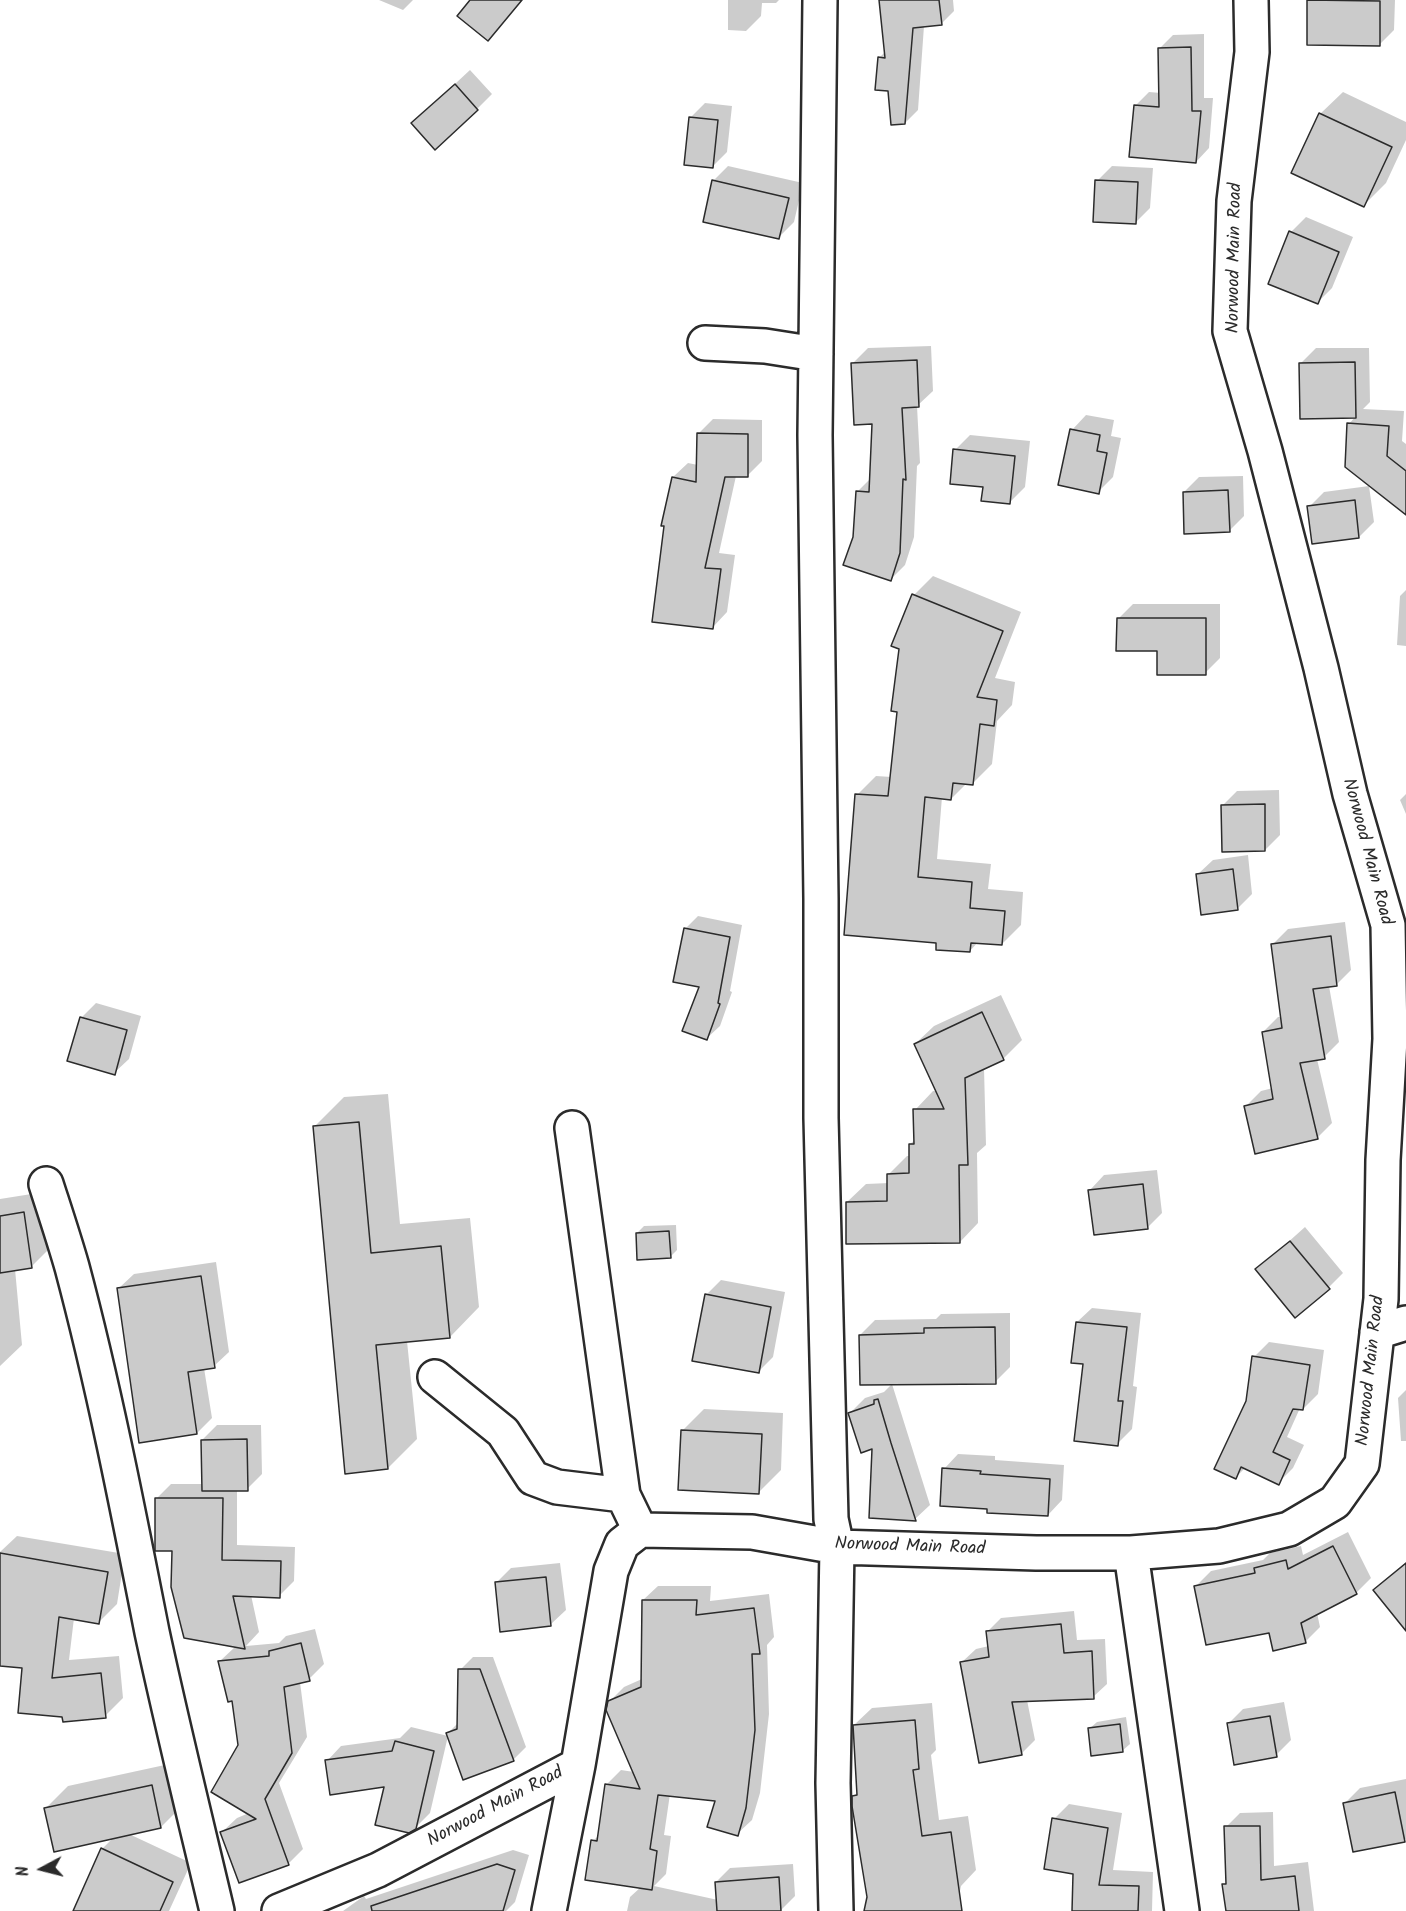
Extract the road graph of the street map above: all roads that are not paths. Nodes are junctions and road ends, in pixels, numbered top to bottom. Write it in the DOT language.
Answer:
graph roads {
  1 [pos="820,0"];
  2 [pos="1251,0"];
  3 [pos="705,342"];
  4 [pos="816,354"];
  5 [pos="572,1128"];
  6 [pos="46,1184"];
  7 [pos="1391,1328"];
  8 [pos="435,1377"];
  9 [pos="623,1495"];
  10 [pos="640,1530"];
  11 [pos="837,1547"];
  12 [pos="1131,1553"];
  13 [pos="578,1765"];
  14 [pos="217,1911"];
  15 [pos="279,1911"];
  16 [pos="549,1911"];
  17 [pos="836,1911"];
  18 [pos="1182,1911"];
  1 -- 4 [label="street"];
  2 -- 7 [label="street, Norwood Main Road"];
  3 -- 4 [label="street"];
  4 -- 11 [label="street"];
  5 -- 9 [label="street"];
  6 -- 14 [label="street"];
  7 -- 12 [label="street, Norwood Main Road"];
  8 -- 9 [label="street"];
  9 -- 10 [label="street"];
  10 -- 11 [label="street, Norwood Main Road"];
  10 -- 13 [label="street, Norwood Main Road"];
  11 -- 12 [label="street, Norwood Main Road"];
  11 -- 17 [label="street"];
  12 -- 18 [label="street"];
  13 -- 15 [label="street, Norwood Main Road"];
  13 -- 16 [label="street"];
}
